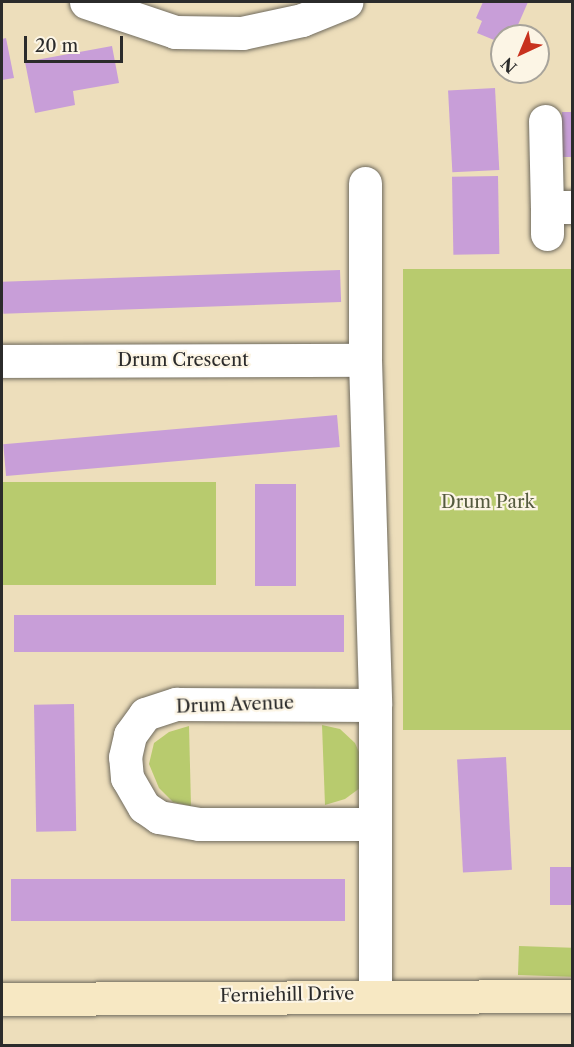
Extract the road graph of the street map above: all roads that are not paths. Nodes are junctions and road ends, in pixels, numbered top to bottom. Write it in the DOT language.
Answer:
graph roads {
  1 [pos="86,2"];
  2 [pos="346,2"];
  3 [pos="545,121"];
  4 [pos="365,183"];
  5 [pos="556,216"];
  6 [pos="365,360"];
  7 [pos="2,361"];
  8 [pos="375,705"];
  9 [pos="374,824"];
  10 [pos="375,994"];
  11 [pos="573,996"];
  12 [pos="2,999"];
  1 -- 2 [label="street"];
  3 -- 5 [label="street"];
  4 -- 6 [label="street"];
  6 -- 7 [label="street, Drum Crescent"];
  6 -- 8 [label="street"];
  8 -- 9 [label="street"];
  8 -- 9 [label="street, Drum Avenue"];
  9 -- 10 [label="street"];
  10 -- 11 [label="main road, Ferniehill Drive"];
  10 -- 12 [label="main road, Ferniehill Drive"];
}
